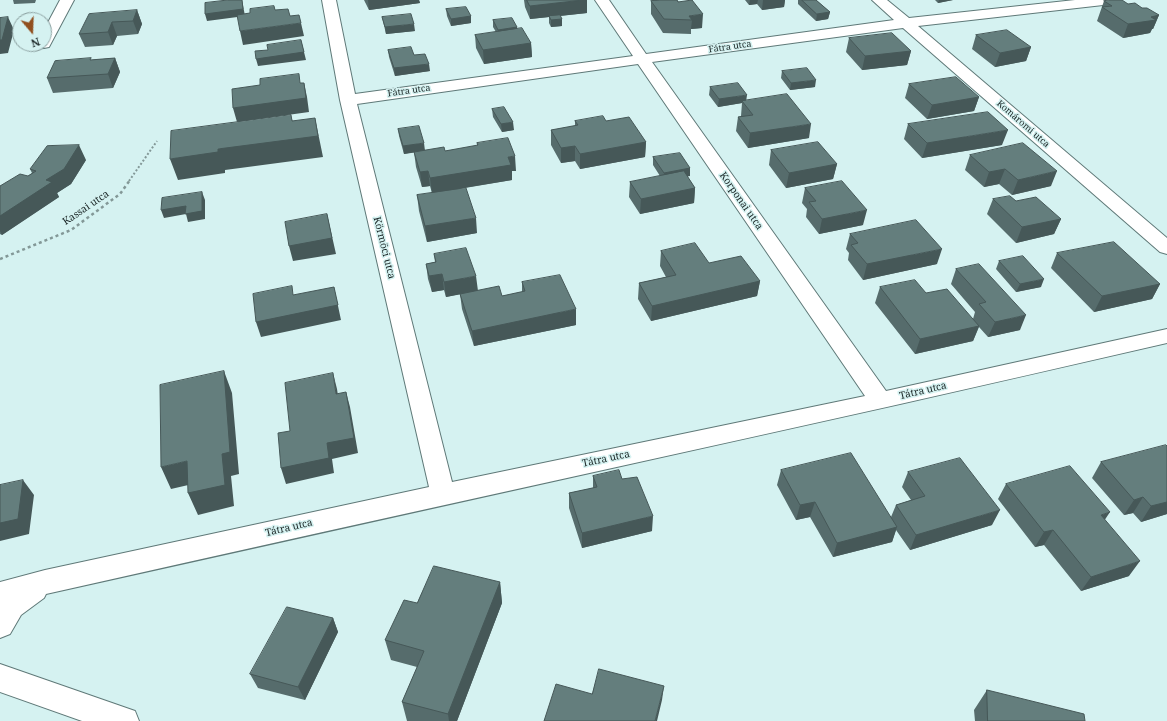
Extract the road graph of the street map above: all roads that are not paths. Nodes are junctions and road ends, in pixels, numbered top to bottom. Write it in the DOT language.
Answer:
graph roads {
  1 [pos="67,0"];
  2 [pos="329,0"];
  3 [pos="602,0"];
  4 [pos="879,0"];
  5 [pos="1112,0"];
  6 [pos="905,23"];
  7 [pos="52,29"];
  8 [pos="642,59"];
  9 [pos="348,100"];
  10 [pos="1167,248"];
  11 [pos="1167,336"];
  12 [pos="882,401"];
  13 [pos="443,494"];
  14 [pos="45,582"];
  15 [pos="0,594"];
  16 [pos="0,625"];
  17 [pos="0,678"];
  18 [pos="124,721"];
  1 -- 7 [label="street"];
  2 -- 9 [label="street, Körmöci utca"];
  3 -- 8 [label="street, Korponai utca"];
  4 -- 6 [label="street, Komáromi utca"];
  5 -- 6 [label="street, Fátra utca"];
  6 -- 8 [label="street, Fátra utca"];
  6 -- 10 [label="street, Komáromi utca"];
  8 -- 9 [label="street, Fátra utca"];
  8 -- 12 [label="street, Korponai utca"];
  9 -- 13 [label="street, Körmöci utca"];
  11 -- 12 [label="street, Tátra utca"];
  12 -- 13 [label="street, Tátra utca"];
  13 -- 14 [label="street, Tátra utca"];
  14 -- 15 [label="street, Tátra utca"];
  14 -- 16 [label="street, Tátra utca"];
  17 -- 18 [label="street"];
}
